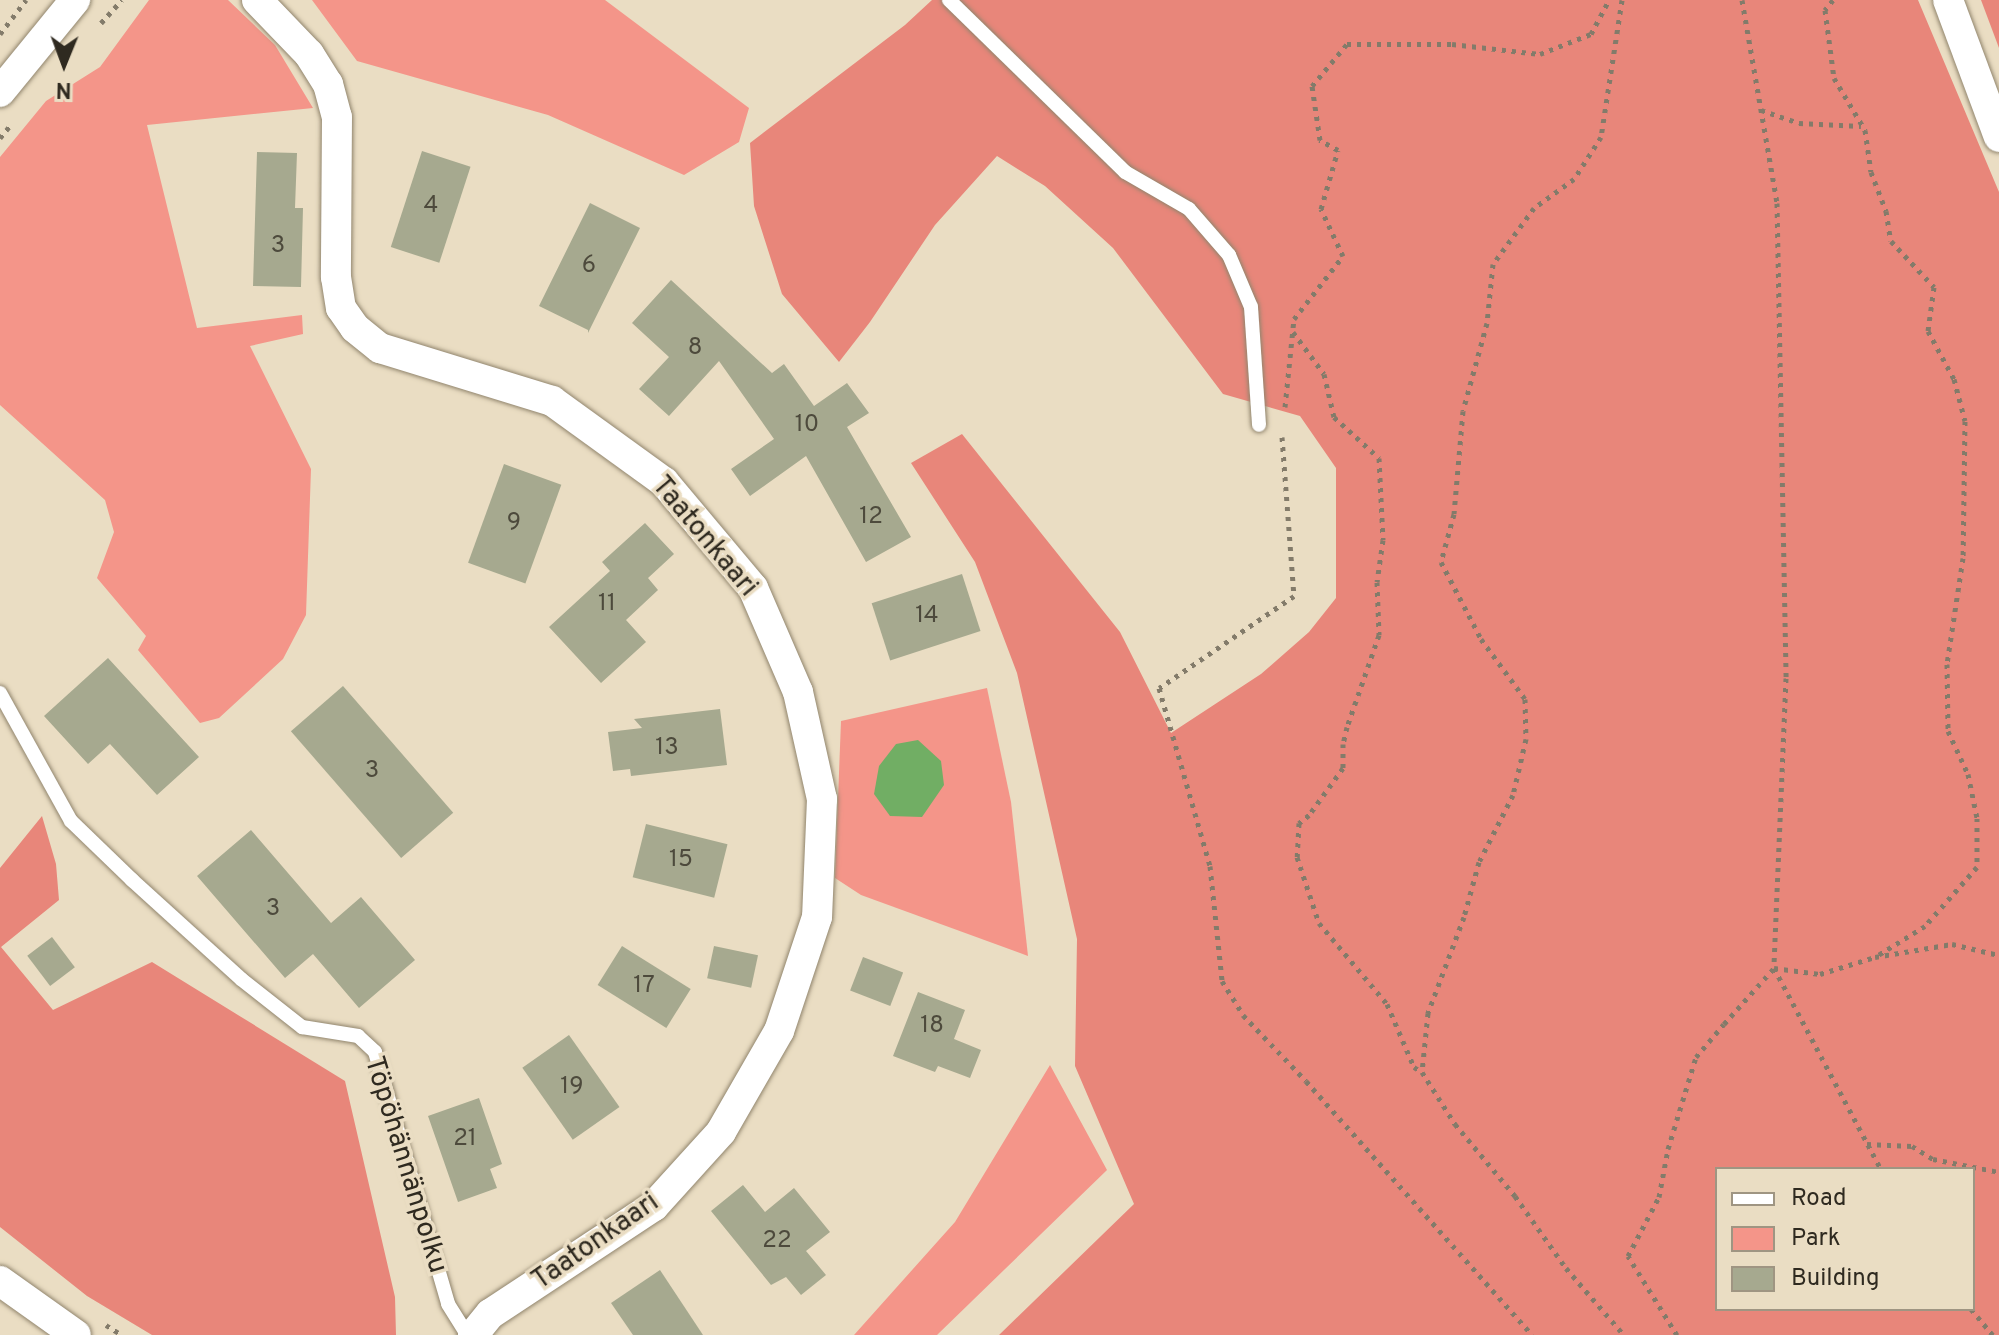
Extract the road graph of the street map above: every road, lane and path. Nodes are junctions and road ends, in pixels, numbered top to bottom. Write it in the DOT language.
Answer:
graph roads {
  1 [pos="26,0"];
  2 [pos="75,0"];
  3 [pos="257,0"];
  4 [pos="949,0"];
  5 [pos="1609,0"];
  6 [pos="1622,0"];
  7 [pos="1742,0"];
  8 [pos="1833,0"];
  9 [pos="1948,0"];
  10 [pos="0,34"];
  11 [pos="0,92"];
  12 [pos="1761,110"];
  13 [pos="1862,126"];
  14 [pos="1999,137"];
  15 [pos="1292,331"];
  16 [pos="1259,425"];
  17 [pos="0,693"];
  18 [pos="1999,955"];
  19 [pos="1875,957"];
  20 [pos="1774,968"];
  21 [pos="1422,1072"];
  22 [pos="1866,1144"];
  23 [pos="1880,1167"];
  24 [pos="1974,1167"];
  25 [pos="1975,1167"];
  26 [pos="1999,1172"];
  27 [pos="0,1281"];
  28 [pos="1973,1311"];
  29 [pos="76,1335"];
  30 [pos="467,1335"];
  31 [pos="473,1335"];
  32 [pos="1532,1335"];
  33 [pos="1624,1335"];
  34 [pos="1677,1335"];
  35 [pos="1993,1335"];
  1 -- 10 [label="path"];
  2 -- 11 [label="street"];
  3 -- 31 [label="street, Taatonkaari"];
  4 -- 16 [label="lane"];
  5 -- 15 [label="path"];
  6 -- 21 [label="path"];
  7 -- 12 [label="path"];
  8 -- 13 [label="path"];
  9 -- 14 [label="street"];
  12 -- 13 [label="path"];
  12 -- 20 [label="path"];
  13 -- 19 [label="path"];
  15 -- 21 [label="path"];
  15 -- 32 [label="path"];
  17 -- 30 [label="lane, Töpöhännänpolku"];
  18 -- 19 [label="path"];
  19 -- 20 [label="path"];
  20 -- 22 [label="path"];
  20 -- 34 [label="path"];
  21 -- 33 [label="path"];
  22 -- 23 [label="path"];
  22 -- 24 [label="path"];
  25 -- 26 [label="path"];
  27 -- 29 [label="street"];
  28 -- 35 [label="path"];
}
